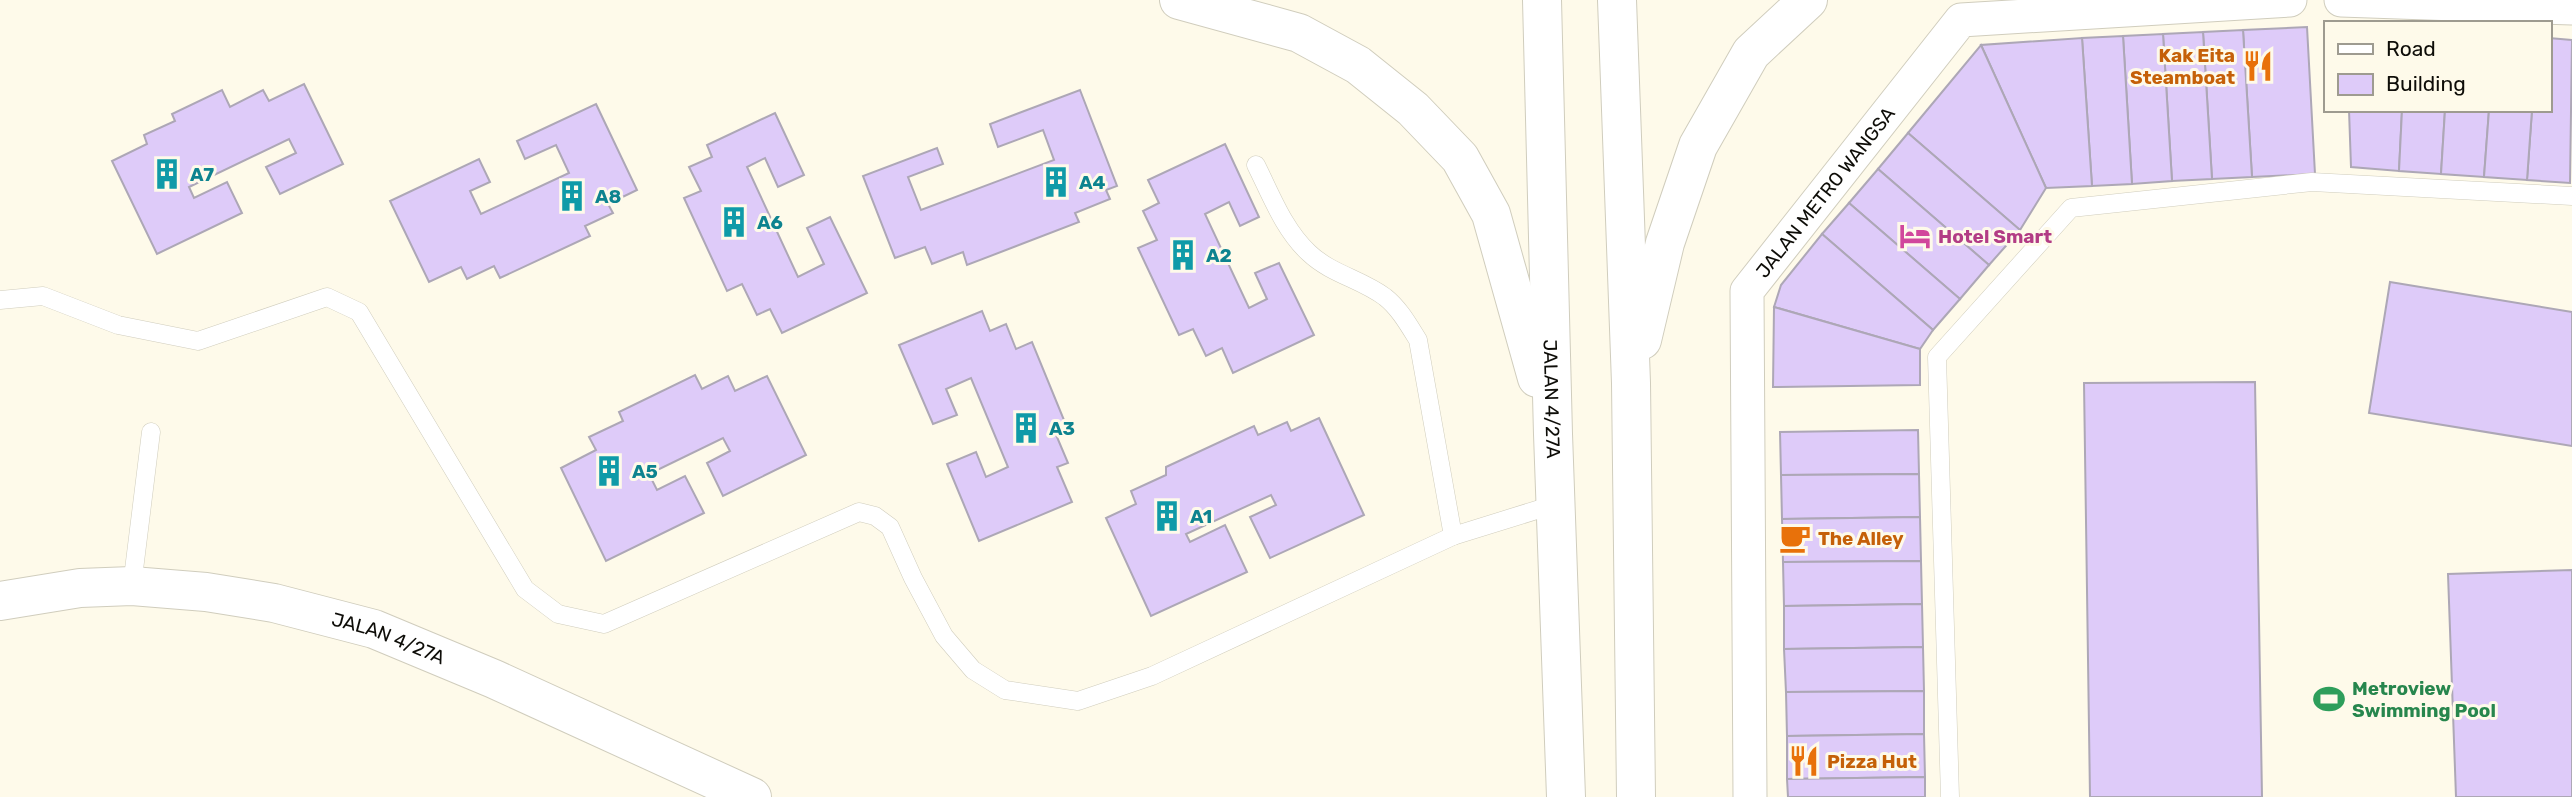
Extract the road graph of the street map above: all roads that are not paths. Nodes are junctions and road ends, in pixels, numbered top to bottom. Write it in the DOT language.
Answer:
graph roads {
  1 [pos="1179,0"];
  2 [pos="1542,0"];
  3 [pos="1617,0"];
  4 [pos="1808,0"];
  5 [pos="2290,0"];
  6 [pos="2341,0"];
  7 [pos="2572,8"];
  8 [pos="1256,165"];
  9 [pos="2572,197"];
  10 [pos="0,300"];
  11 [pos="1631,383"];
  12 [pos="151,432"];
  13 [pos="1552,434"];
  14 [pos="1556,504"];
  15 [pos="1453,536"];
  16 [pos="132,586"];
  17 [pos="0,601"];
  18 [pos="751,797"];
  19 [pos="1566,797"];
  20 [pos="1636,797"];
  21 [pos="1751,797"];
  22 [pos="1950,797"];
  1 -- 13 [label="street"];
  2 -- 13 [label="street, JALAN 4/27A"];
  3 -- 11 [label="street"];
  4 -- 11 [label="street"];
  5 -- 21 [label="street, JALAN METRO WANGSA"];
  6 -- 7 [label="street"];
  8 -- 15 [label="lane"];
  9 -- 22 [label="lane"];
  10 -- 15 [label="lane"];
  11 -- 20 [label="street"];
  12 -- 16 [label="lane"];
  13 -- 14 [label="street, JALAN 4/27A"];
  14 -- 15 [label="lane"];
  14 -- 19 [label="street, JALAN 4/27A"];
  16 -- 17 [label="street, JALAN 4/27A"];
  16 -- 18 [label="street, JALAN 4/27A"];
}
